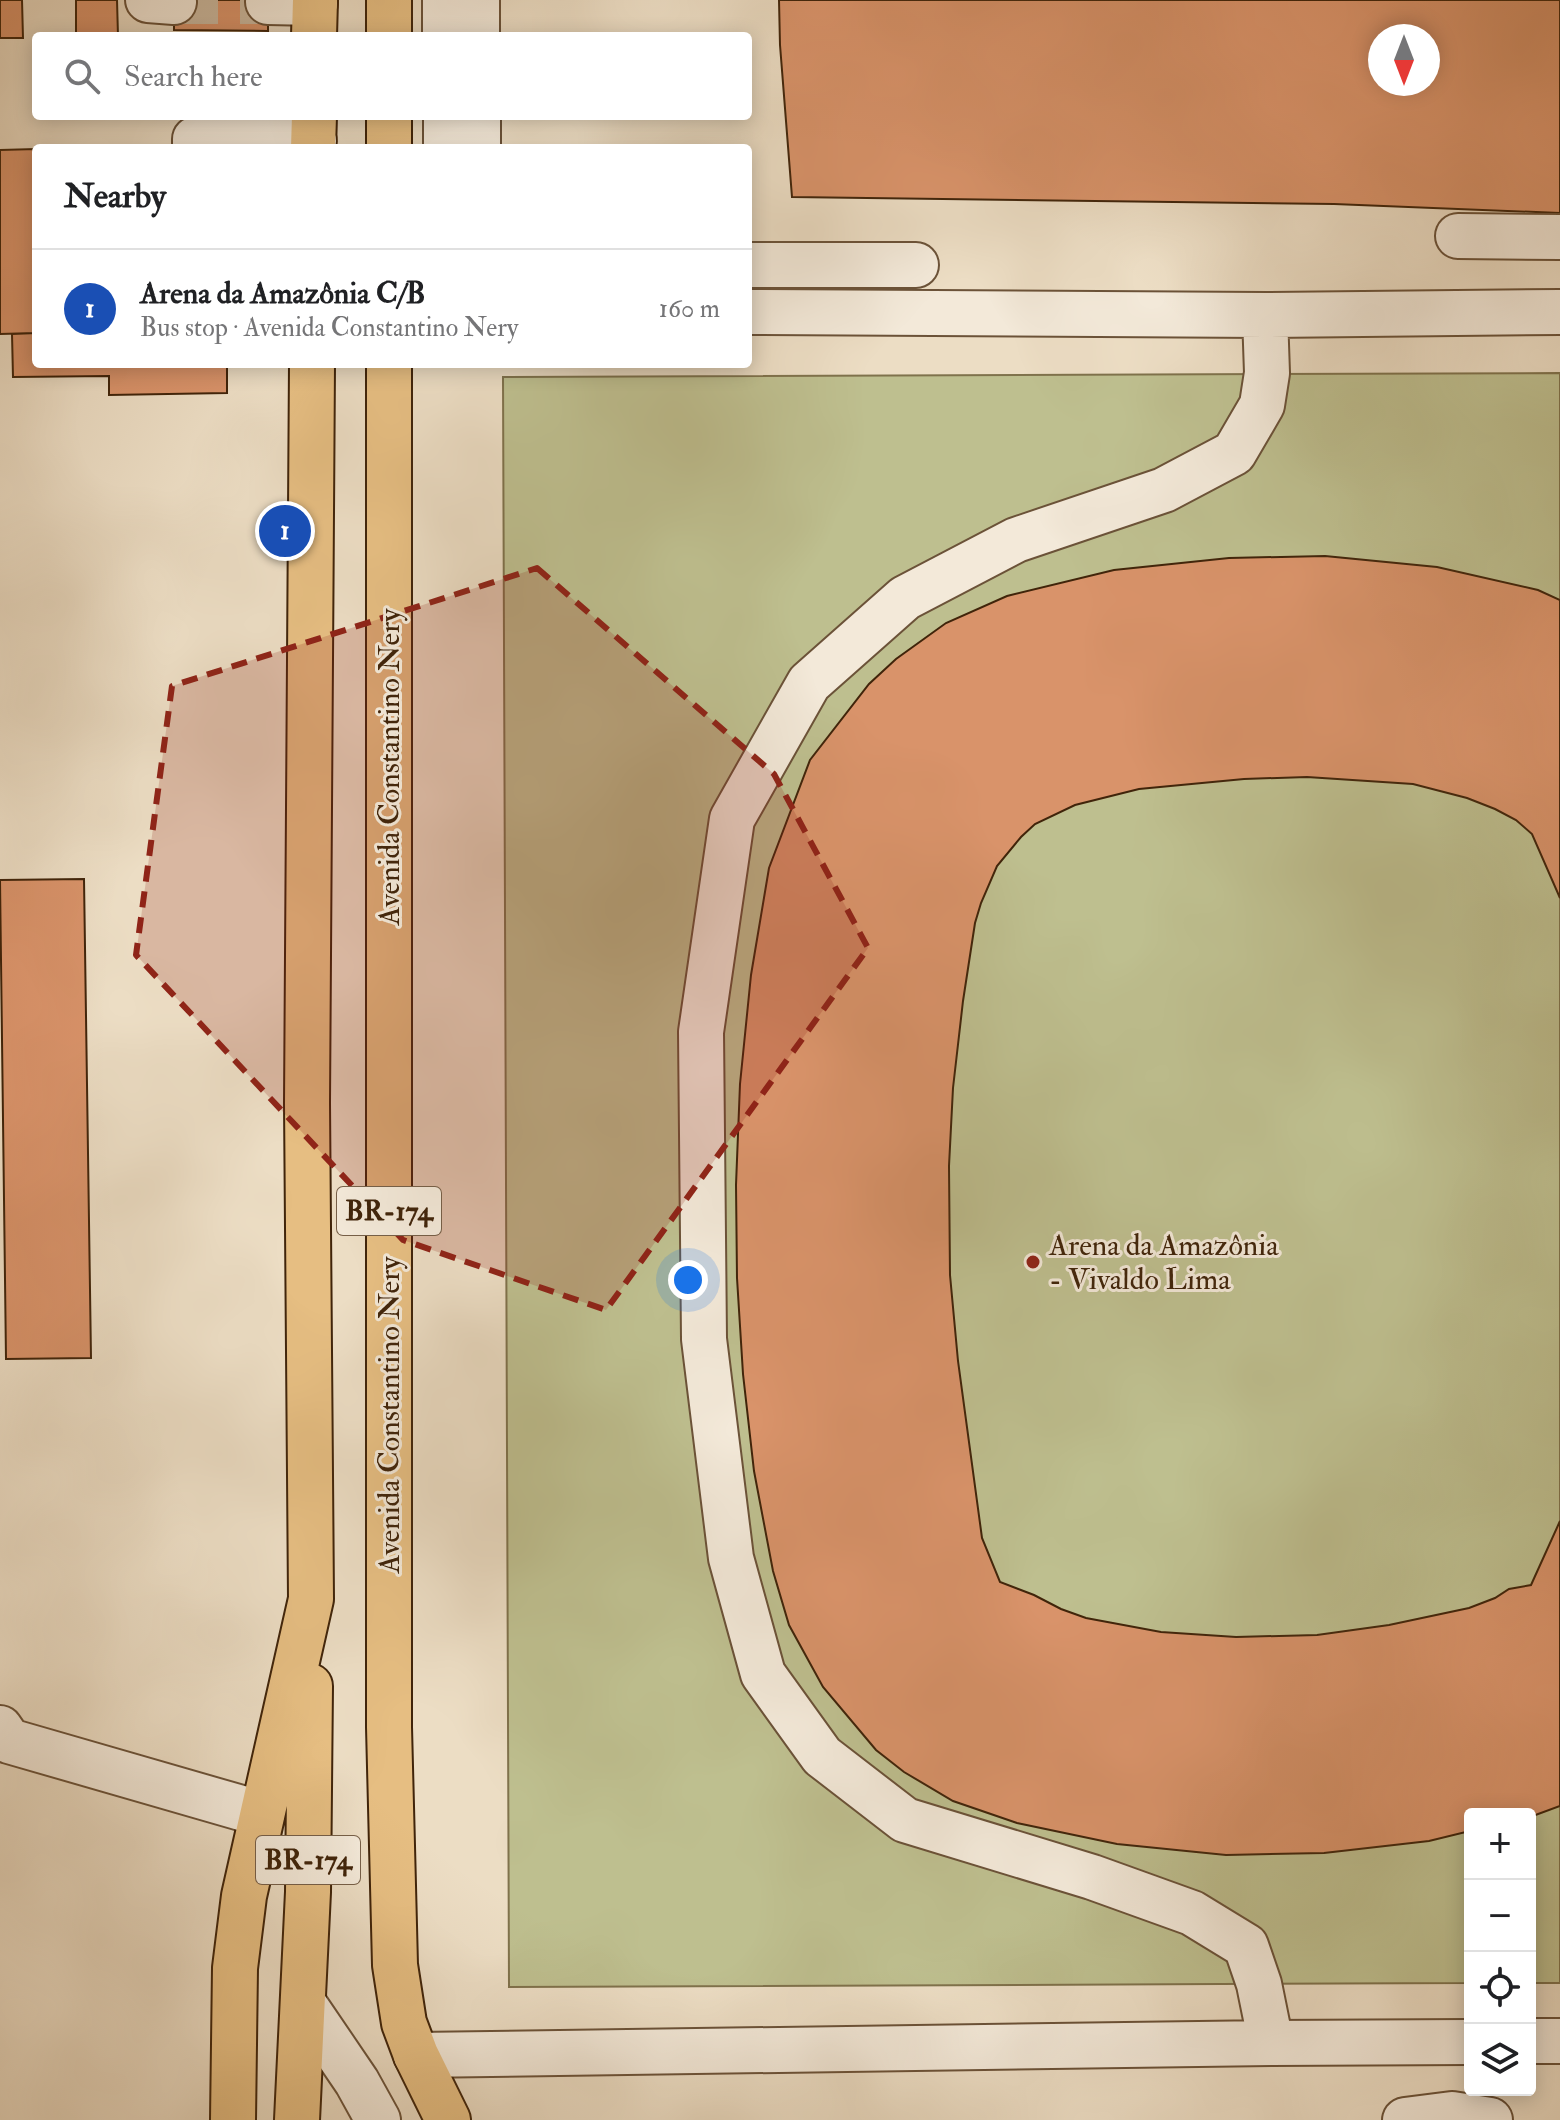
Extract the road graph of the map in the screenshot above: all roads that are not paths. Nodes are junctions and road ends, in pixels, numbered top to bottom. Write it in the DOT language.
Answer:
graph roads {
  1 [pos="389,0"];
  2 [pos="445,0"];
  3 [pos="477,0"];
  4 [pos="268,2"];
  5 [pos="315,13"];
  6 [pos="389,32"];
  7 [pos="445,32"];
  8 [pos="477,32"];
  9 [pos="389,120"];
  10 [pos="446,120"];
  11 [pos="478,120"];
  12 [pos="196,134"];
  13 [pos="314,135"];
  14 [pos="389,144"];
  15 [pos="446,144"];
  16 [pos="478,144"];
  17 [pos="1458,236"];
  18 [pos="1560,237"];
  19 [pos="752,265"];
  20 [pos="916,265"];
  21 [pos="752,312"];
  22 [pos="1560,312"];
  23 [pos="1265,315"];
  24 [pos="312,368"];
  25 [pos="389,368"];
  26 [pos="311,1599"];
  27 [pos="0,1728"];
  28 [pos="262,1814"];
  29 [pos="304,2004"];
  30 [pos="1536,2041"];
  31 [pos="1560,2041"];
  32 [pos="1464,2042"];
  33 [pos="1271,2043"];
  34 [pos="416,2055"];
  35 [pos="233,2120"];
  36 [pos="297,2120"];
  37 [pos="306,2120"];
  38 [pos="378,2120"];
  39 [pos="448,2120"];
  40 [pos="1405,2120"];
  41 [pos="1490,2120"];
  1 -- 6 [label="highway"];
  2 -- 7 [label="street"];
  3 -- 8 [label="street"];
  4 -- 5 [label="street"];
  9 -- 14 [label="highway"];
  10 -- 15 [label="street"];
  11 -- 16 [label="street"];
  12 -- 13 [label="street"];
  17 -- 18 [label="street"];
  19 -- 20 [label="street"];
  21 -- 23 [label="street"];
  22 -- 23 [label="street"];
  23 -- 33 [label="street"];
  24 -- 26 [label="highway, BR-174"];
  25 -- 34 [label="highway, Avenida Constantino Nery / BR-174"];
  26 -- 28 [label="highway"];
  26 -- 29 [label="highway, BR-174"];
  27 -- 28 [label="street"];
  28 -- 35 [label="highway"];
  29 -- 36 [label="highway, BR-174"];
  29 -- 37 [label="street"];
  29 -- 38 [label="street"];
  30 -- 31 [label="street"];
  32 -- 33 [label="street"];
  33 -- 34 [label="street"];
  34 -- 39 [label="highway, Avenida Constantino Nery / BR-174"];
  40 -- 41 [label="street"];
}
